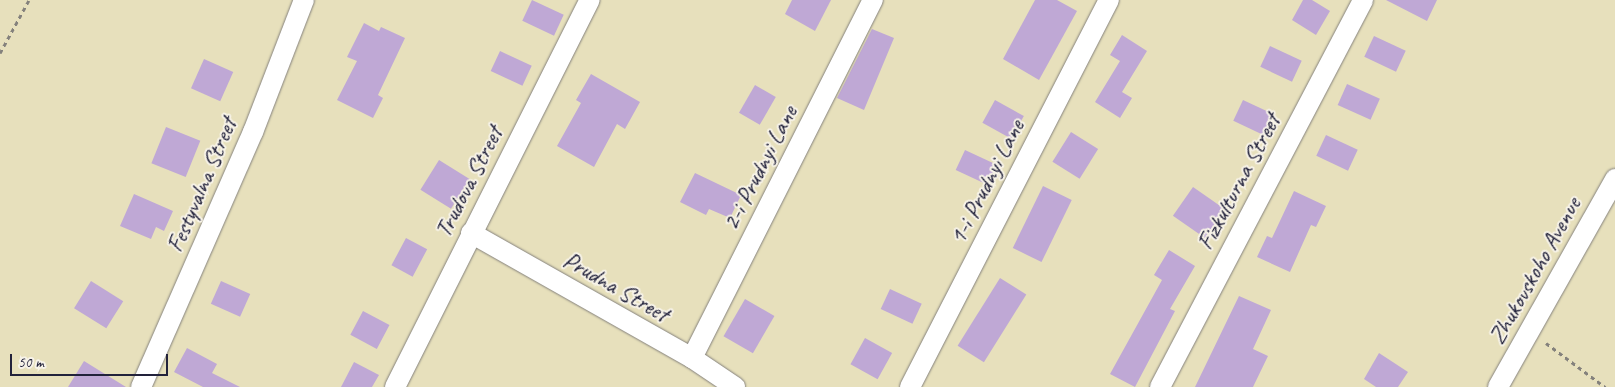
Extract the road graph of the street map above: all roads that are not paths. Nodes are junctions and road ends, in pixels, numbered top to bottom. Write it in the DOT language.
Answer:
graph roads {
  1 [pos="304,0"];
  2 [pos="590,0"];
  3 [pos="873,0"];
  4 [pos="1109,0"];
  5 [pos="1363,0"];
  6 [pos="1615,179"];
  7 [pos="471,233"];
  8 [pos="692,358"];
  9 [pos="141,387"];
  10 [pos="395,387"];
  11 [pos="735,387"];
  12 [pos="910,387"];
  13 [pos="1160,387"];
  14 [pos="1498,387"];
  1 -- 9 [label="street, Festyvalna Street"];
  2 -- 7 [label="street, Trudova Street"];
  3 -- 8 [label="street, 2-i Prudnyi Lane"];
  4 -- 12 [label="street, 1-i Prudnyi Lane"];
  5 -- 13 [label="street, Fizkulturna Street"];
  6 -- 14 [label="street, Zhukovskoho Avenue"];
  7 -- 8 [label="street, Prudna Street"];
  7 -- 10 [label="street, Trudova Street"];
  8 -- 11 [label="street, Prudna Street"];
}
